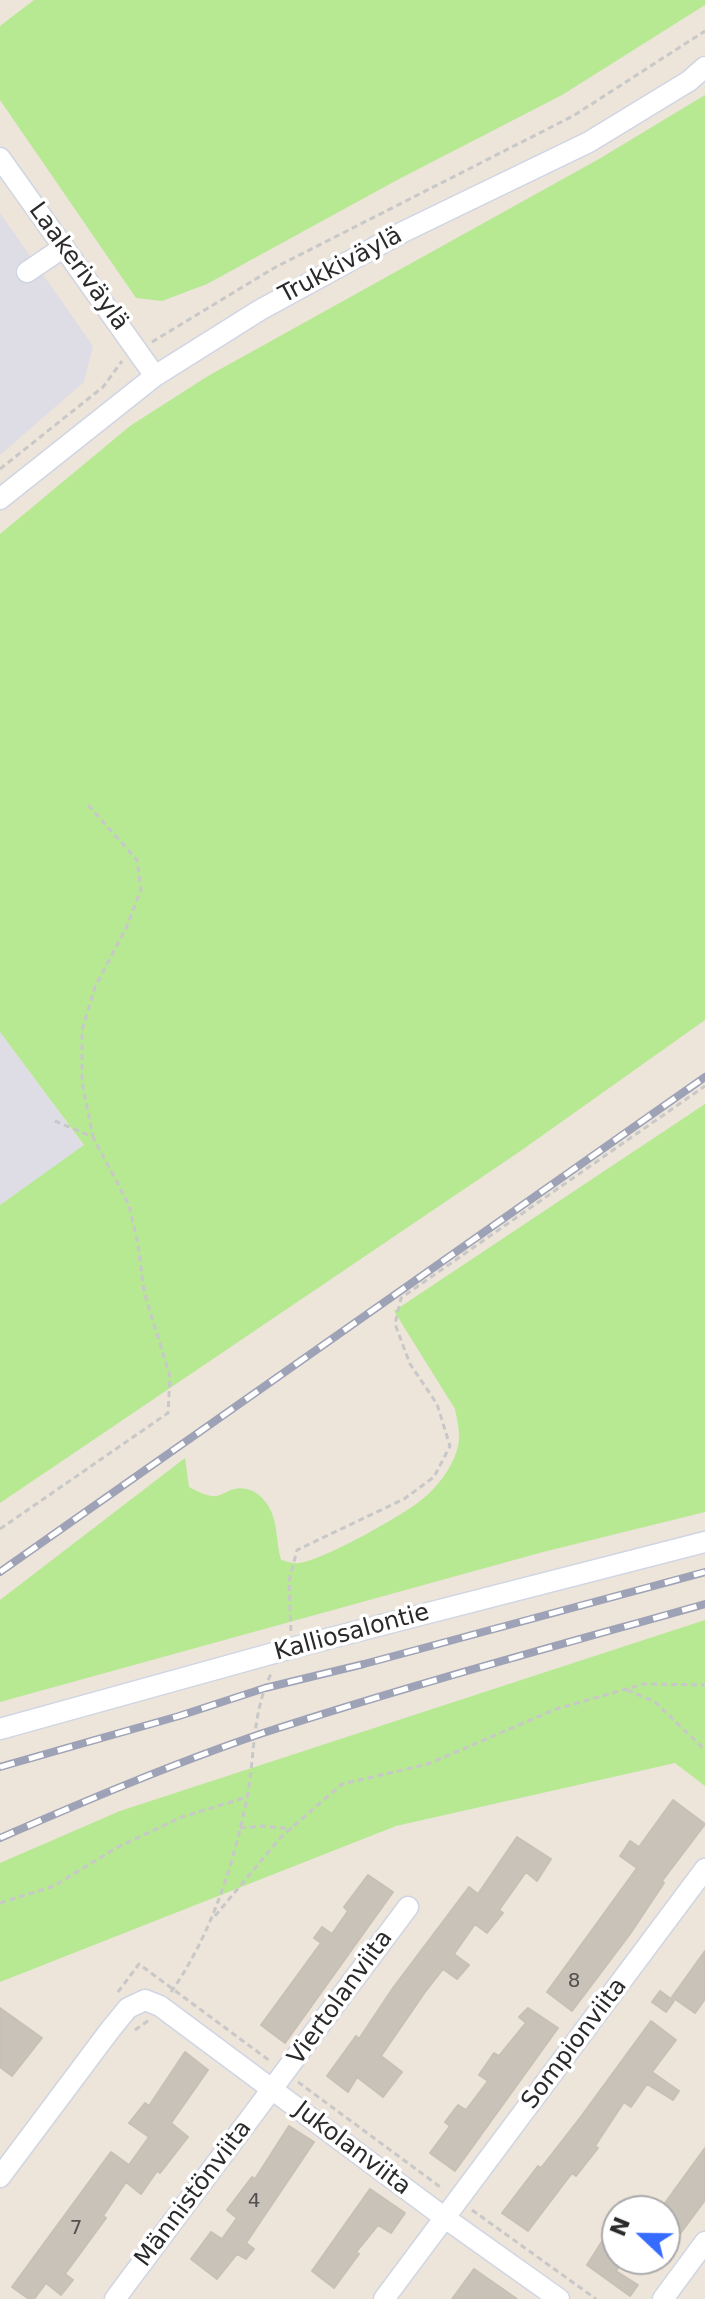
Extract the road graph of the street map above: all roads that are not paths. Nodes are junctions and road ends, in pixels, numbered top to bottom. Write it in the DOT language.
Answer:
graph roads {
  1 [pos="705,67"];
  2 [pos="0,158"];
  3 [pos="64,247"];
  4 [pos="27,272"];
  5 [pos="155,376"];
  6 [pos="1,498"];
  7 [pos="705,1542"];
  8 [pos="0,1729"];
  9 [pos="705,1869"];
  10 [pos="408,1907"];
  11 [pos="273,2090"];
  12 [pos="0,2177"];
  13 [pos="445,2218"];
  14 [pos="705,2242"];
  15 [pos="115,2299"];
  16 [pos="384,2299"];
  17 [pos="559,2299"];
  18 [pos="663,2299"];
  1 -- 5 [label="street, Trukkiväylä"];
  2 -- 3 [label="street, Laakeriväylä"];
  3 -- 4 [label="street"];
  3 -- 5 [label="street, Laakeriväylä"];
  5 -- 6 [label="street, Trukkiväylä"];
  7 -- 8 [label="street, Kalliosalontie"];
  9 -- 13 [label="street, Sompionviita"];
  10 -- 11 [label="street, Viertolanviita"];
  11 -- 12 [label="street, Jukolanviita"];
  11 -- 13 [label="street, Jukolanviita"];
  11 -- 15 [label="street, Männistönviita"];
  13 -- 16 [label="street, Sompionviita"];
  13 -- 17 [label="street, Jukolanviita"];
  14 -- 18 [label="street"];
}
